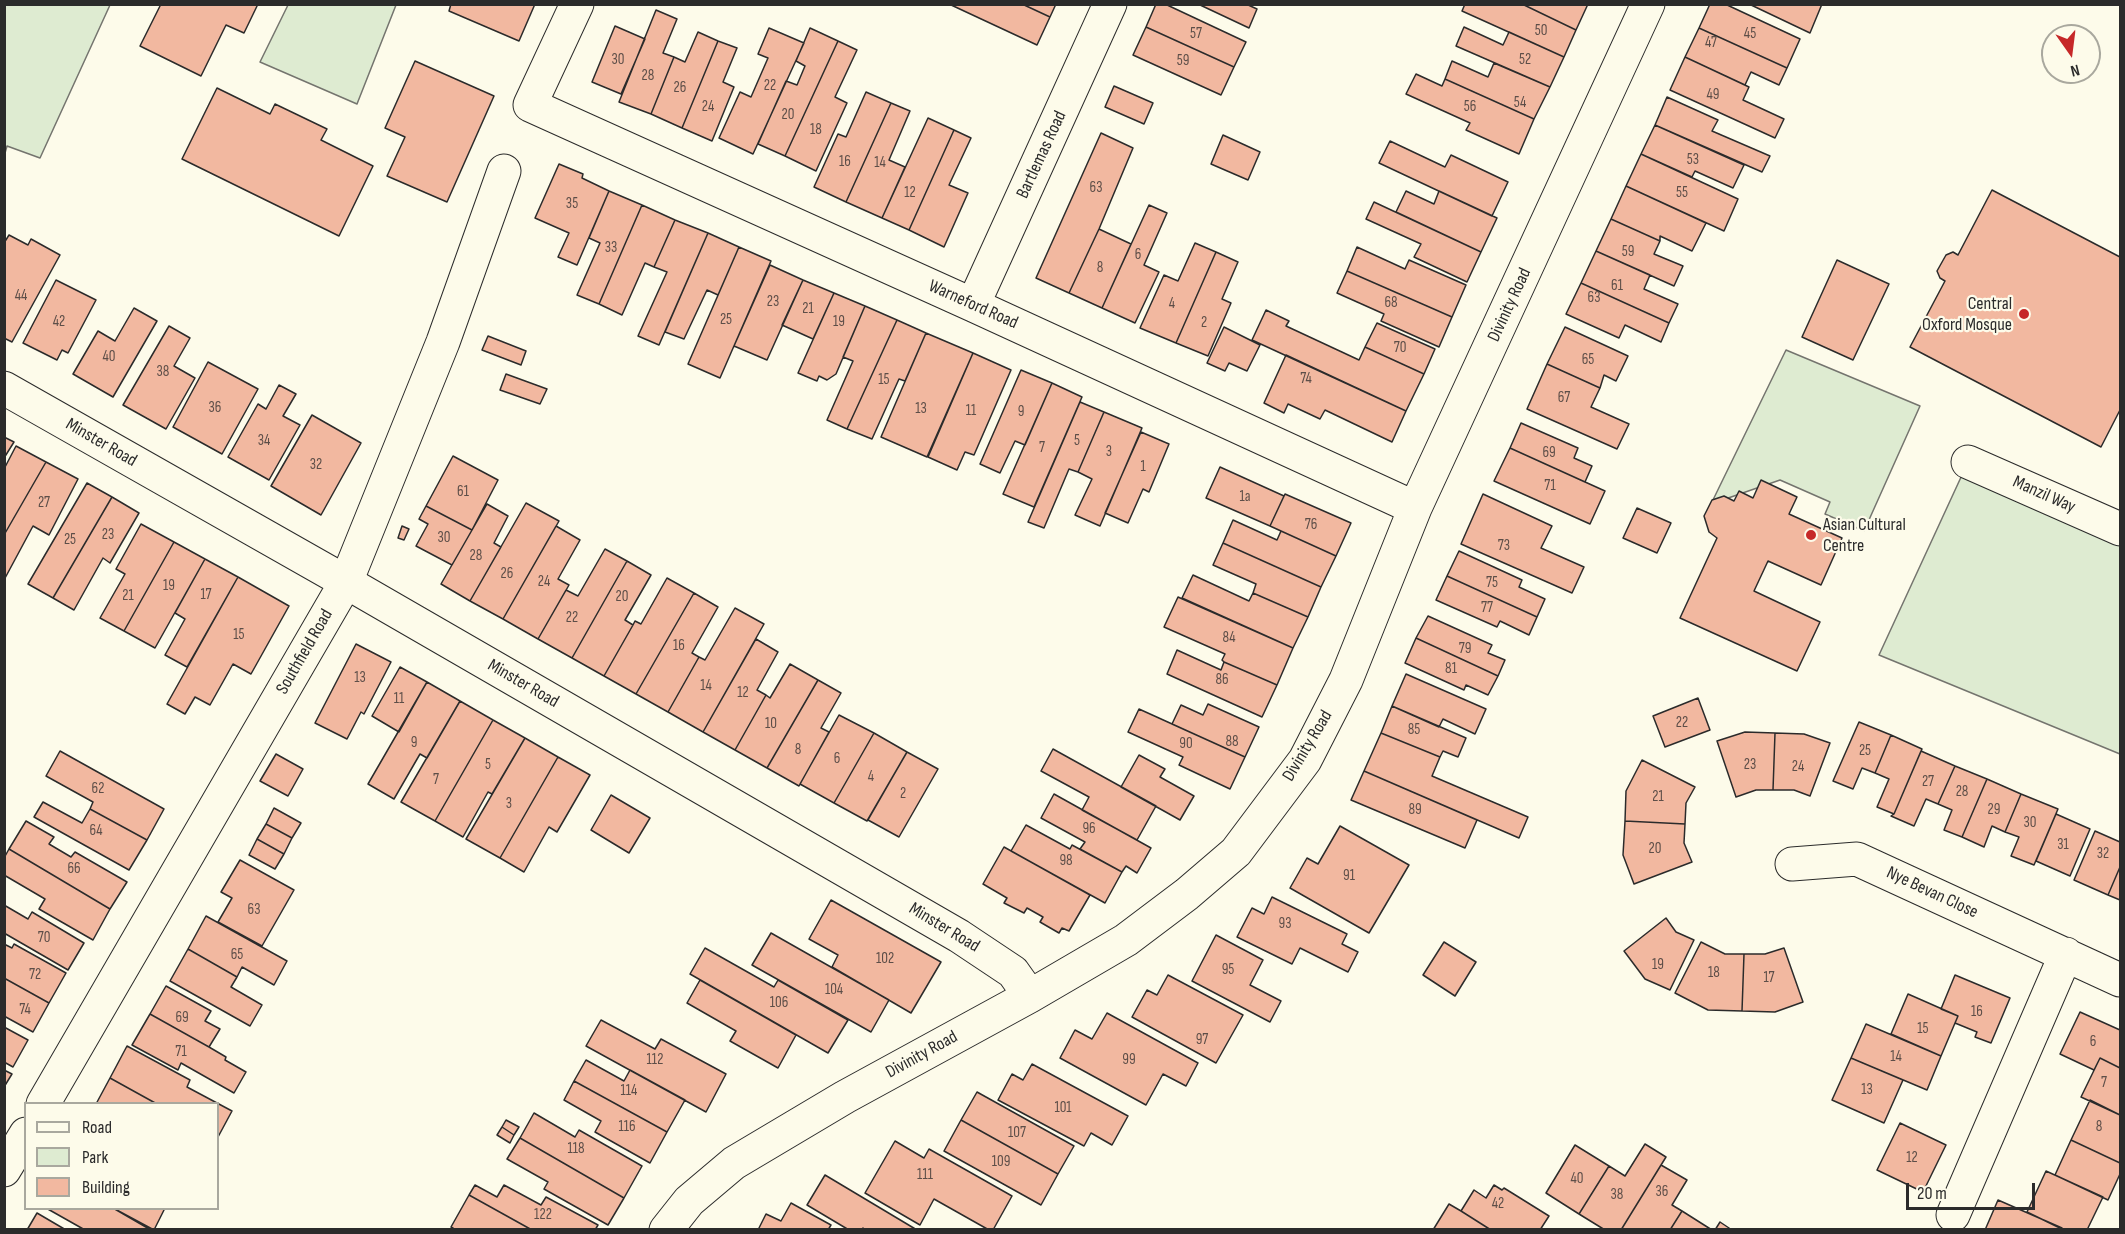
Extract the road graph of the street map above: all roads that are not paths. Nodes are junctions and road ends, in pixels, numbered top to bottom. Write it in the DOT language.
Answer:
graph roads {
  1 [pos="577,4"];
  2 [pos="1110,4"];
  3 [pos="1648,4"];
  4 [pos="504,171"];
  5 [pos="973,305"];
  6 [pos="4,388"];
  7 [pos="1968,462"];
  8 [pos="1415,508"];
  9 [pos="2121,529"];
  10 [pos="346,582"];
  11 [pos="1792,864"];
  12 [pos="2066,954"];
  13 [pos="2121,980"];
  14 [pos="1030,996"];
  15 [pos="44,1102"];
  16 [pos="24,1137"];
  17 [pos="4,1170"];
  18 [pos="1953,1215"];
  19 [pos="666,1230"];
  1 -- 5 [label="street, Warneford Road"];
  2 -- 5 [label="street, Bartlemas Road"];
  3 -- 8 [label="street, Divinity Road"];
  4 -- 10 [label="street, Southfield Road"];
  5 -- 8 [label="street, Warneford Road"];
  6 -- 10 [label="street, Minster Road"];
  7 -- 9 [label="street, Manzil Way"];
  8 -- 14 [label="street, Divinity Road"];
  10 -- 14 [label="street, Minster Road"];
  10 -- 15 [label="street, Southfield Road"];
  11 -- 12 [label="street, Nye Bevan Close"];
  12 -- 13 [label="street, Nye Bevan Close"];
  12 -- 18 [label="street"];
  14 -- 19 [label="street, Divinity Road"];
  16 -- 17 [label="street"];
}
